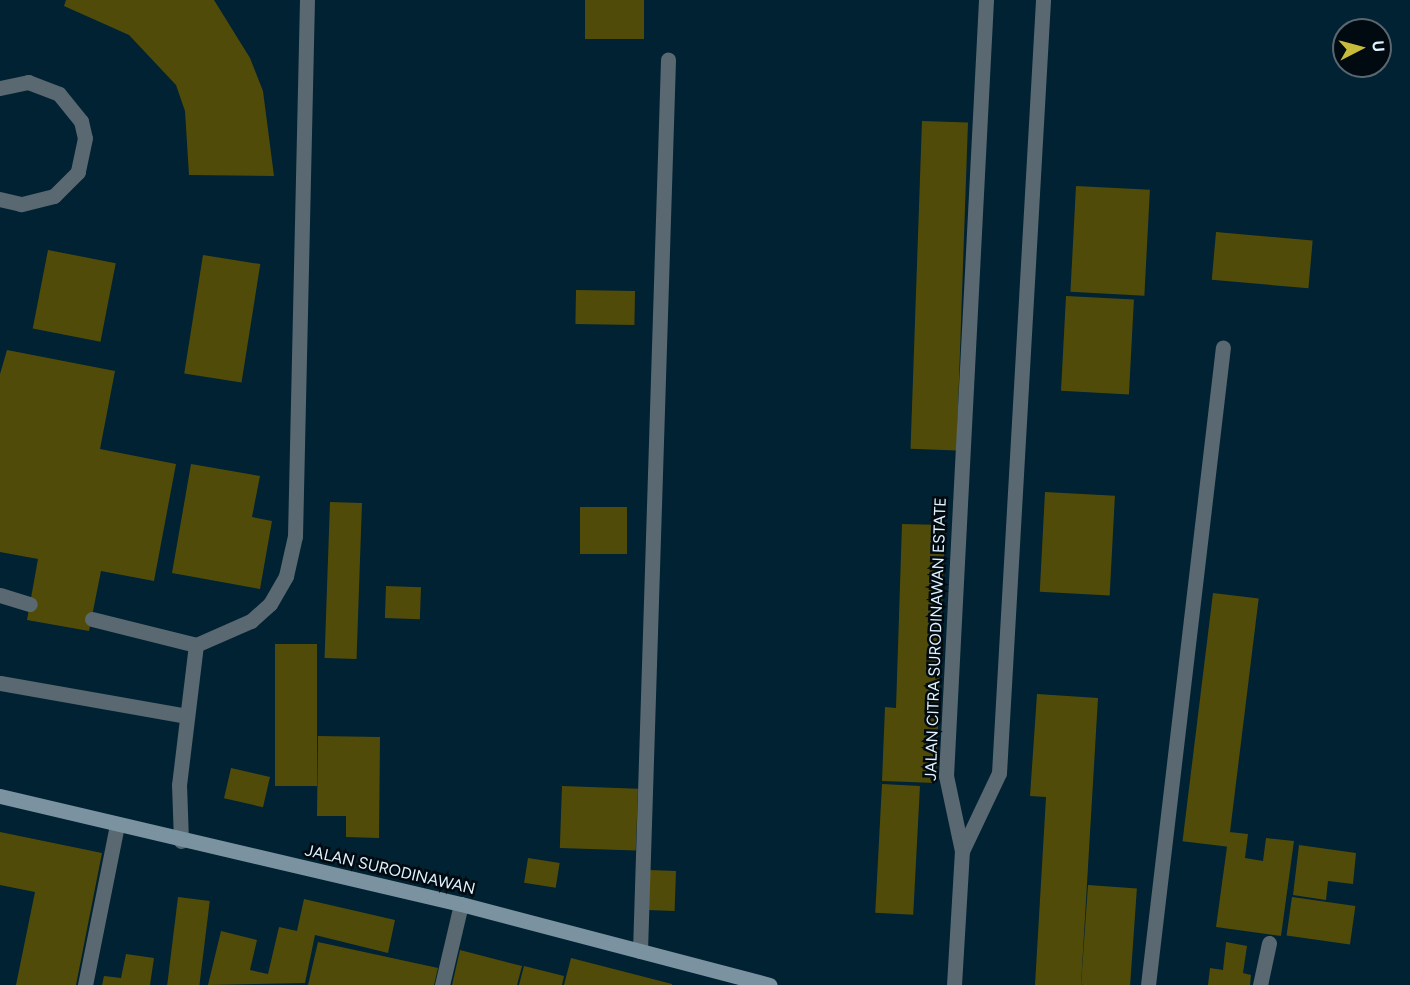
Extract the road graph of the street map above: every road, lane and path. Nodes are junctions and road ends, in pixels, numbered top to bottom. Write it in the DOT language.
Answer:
graph roads {
  1 [pos="307,0"];
  2 [pos="986,0"];
  3 [pos="1043,0"];
  4 [pos="668,59"];
  5 [pos="0,88"];
  6 [pos="0,199"];
  7 [pos="1223,347"];
  8 [pos="0,595"];
  9 [pos="30,604"];
  10 [pos="92,619"];
  11 [pos="196,645"];
  12 [pos="0,683"];
  13 [pos="187,716"];
  14 [pos="0,796"];
  15 [pos="117,825"];
  16 [pos="181,841"];
  17 [pos="962,851"];
  18 [pos="461,904"];
  19 [pos="1269,943"];
  20 [pos="640,951"];
  21 [pos="85,985"];
  22 [pos="442,985"];
  23 [pos="770,985"];
  24 [pos="954,985"];
  25 [pos="1148,985"];
  26 [pos="1260,985"];
  1 -- 11 [label="street"];
  2 -- 17 [label="street, JALAN CITRA SURODINAWAN ESTATE"];
  3 -- 17 [label="street"];
  4 -- 20 [label="street"];
  5 -- 6 [label="street"];
  7 -- 25 [label="street"];
  8 -- 9 [label="street"];
  10 -- 11 [label="street"];
  11 -- 13 [label="street"];
  12 -- 13 [label="street"];
  13 -- 16 [label="street"];
  14 -- 15 [label="main road, JALAN SURODINAWAN"];
  15 -- 16 [label="main road, JALAN SURODINAWAN"];
  15 -- 21 [label="street"];
  16 -- 18 [label="main road, JALAN SURODINAWAN"];
  17 -- 24 [label="street"];
  18 -- 20 [label="main road, JALAN SURODINAWAN"];
  18 -- 22 [label="street"];
  19 -- 26 [label="street"];
  20 -- 23 [label="main road, JALAN SURODINAWAN"];
}
